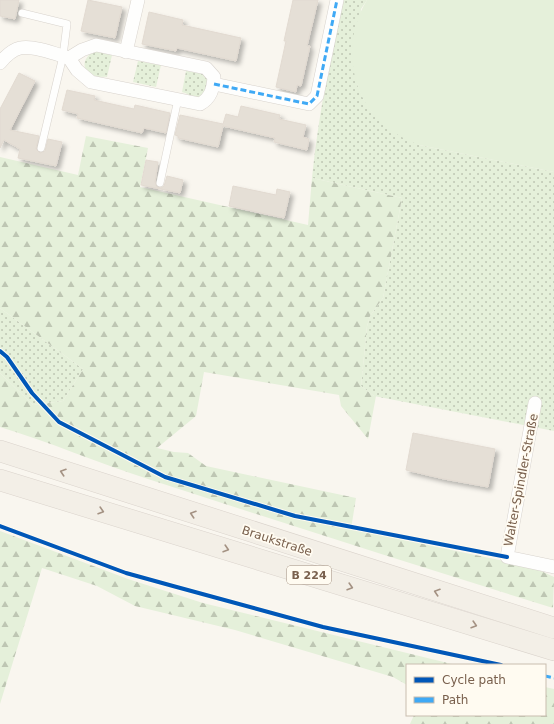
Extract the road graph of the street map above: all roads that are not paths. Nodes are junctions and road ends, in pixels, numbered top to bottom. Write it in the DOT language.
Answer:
graph roads {
  1 [pos="138,0"];
  2 [pos="337,0"];
  3 [pos="22,13"];
  4 [pos="126,52"];
  5 [pos="66,57"];
  6 [pos="0,64"];
  7 [pos="214,84"];
  8 [pos="178,99"];
  9 [pos="41,148"];
  10 [pos="160,183"];
  11 [pos="535,403"];
  12 [pos="0,451"];
  13 [pos="0,480"];
  14 [pos="554,567"];
  15 [pos="554,628"];
  16 [pos="554,650"];
  1 -- 4 [label="street"];
  2 -- 7 [label="street"];
  3 -- 5 [label="lane"];
  4 -- 5 [label="street"];
  4 -- 7 [label="street"];
  5 -- 6 [label="street"];
  5 -- 8 [label="street"];
  5 -- 9 [label="lane"];
  7 -- 8 [label="street"];
  8 -- 10 [label="lane"];
  11 -- 14 [label="street, Walter-Spindler-Straße"];
  15 -- 12 [label="main road, Braukstraße / B 224, one-way"];
  13 -- 16 [label="main road, Braukstraße / B 224, one-way"];
}
